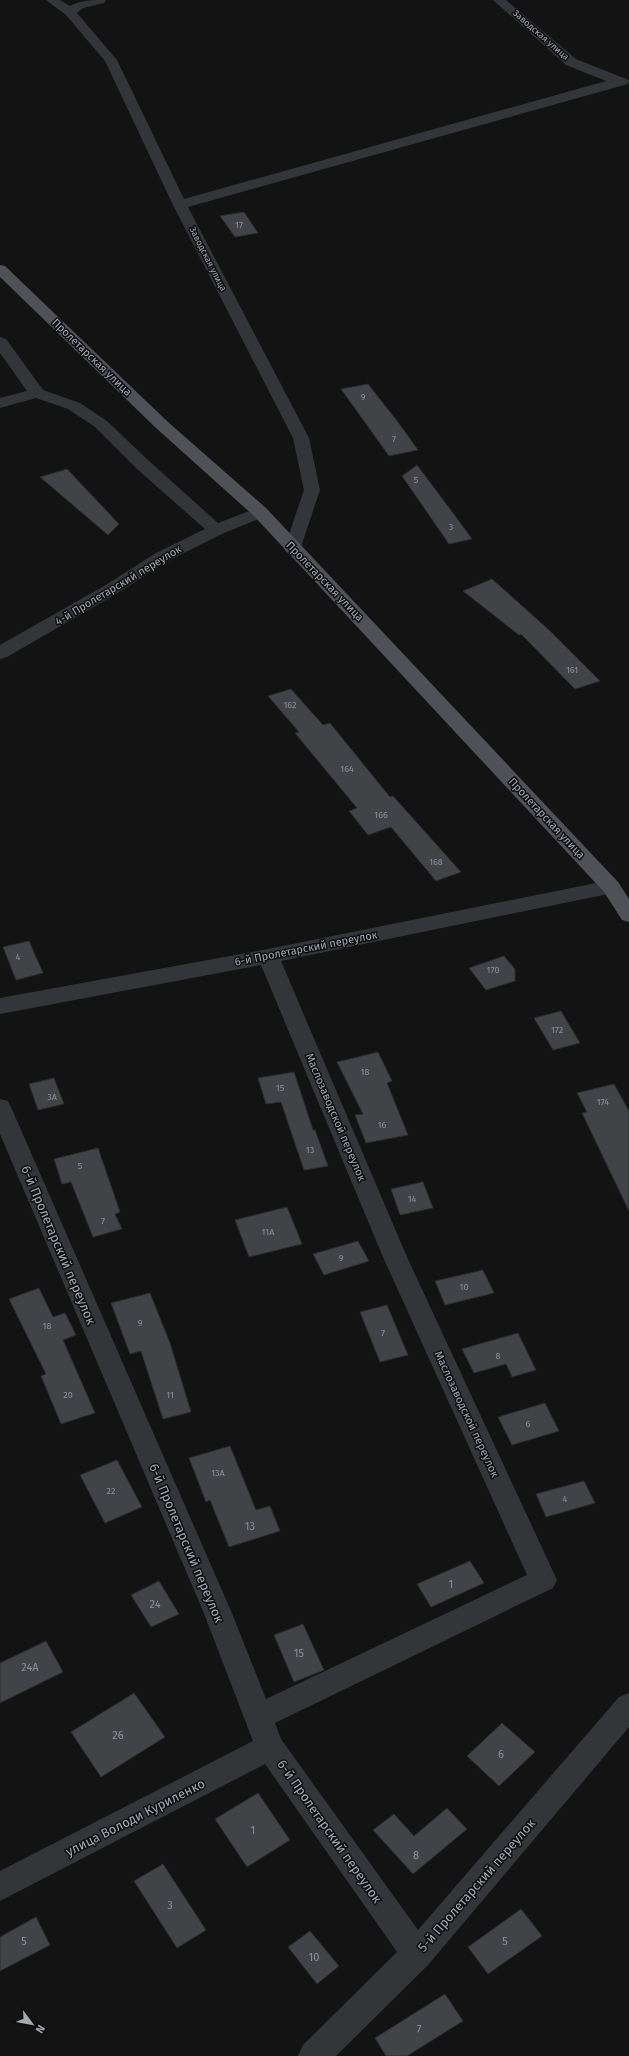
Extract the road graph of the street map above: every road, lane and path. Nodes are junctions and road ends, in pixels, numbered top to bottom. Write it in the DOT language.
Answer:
graph roads {
  1 [pos="52,0"];
  2 [pos="100,0"];
  3 [pos="499,0"];
  4 [pos="70,12"];
  5 [pos="624,82"];
  6 [pos="180,205"];
  7 [pos="0,269"];
  8 [pos="0,342"];
  9 [pos="37,394"];
  10 [pos="0,403"];
  11 [pos="260,512"];
  12 [pos="216,530"];
  13 [pos="293,549"];
  14 [pos="0,653"];
  15 [pos="611,887"];
  16 [pos="629,915"];
  17 [pos="268,956"];
  18 [pos="0,1006"];
  19 [pos="0,1107"];
  20 [pos="629,1706"];
  21 [pos="258,1717"];
  22 [pos="270,1747"];
  23 [pos="0,1887"];
  24 [pos="417,1954"];
  25 [pos="314,2056"];
  1 -- 4 [label="street, Заводская улица"];
  2 -- 4 [label="street"];
  3 -- 5 [label="street, Заводская улица"];
  4 -- 6 [label="street, Заводская улица"];
  5 -- 6 [label="street"];
  6 -- 13 [label="street, Заводская улица"];
  7 -- 11 [label="main road, Пролетарская улица"];
  8 -- 9 [label="street"];
  9 -- 10 [label="street"];
  9 -- 12 [label="street"];
  11 -- 12 [label="street, 4-й Пролетарский переулок"];
  11 -- 13 [label="main road, Пролетарская улица"];
  12 -- 14 [label="street, 4-й Пролетарский переулок"];
  13 -- 15 [label="main road, Пролетарская улица"];
  15 -- 16 [label="main road, Пролетарская улица"];
  15 -- 17 [label="street, 6-й Пролетарский переулок"];
  17 -- 18 [label="street, 6-й Пролетарский переулок"];
  17 -- 21 [label="street, Маслозаводской переулок"];
  19 -- 21 [label="street, 6-й Пролетарский переулок"];
  20 -- 24 [label="street, 5-й Пролетарский переулок"];
  21 -- 22 [label="street, 6-й Пролетарский переулок"];
  22 -- 23 [label="street, улица Володи Куриленко"];
  22 -- 24 [label="street, 6-й Пролетарский переулок"];
  24 -- 25 [label="street, 5-й Пролетарский переулок"];
}
